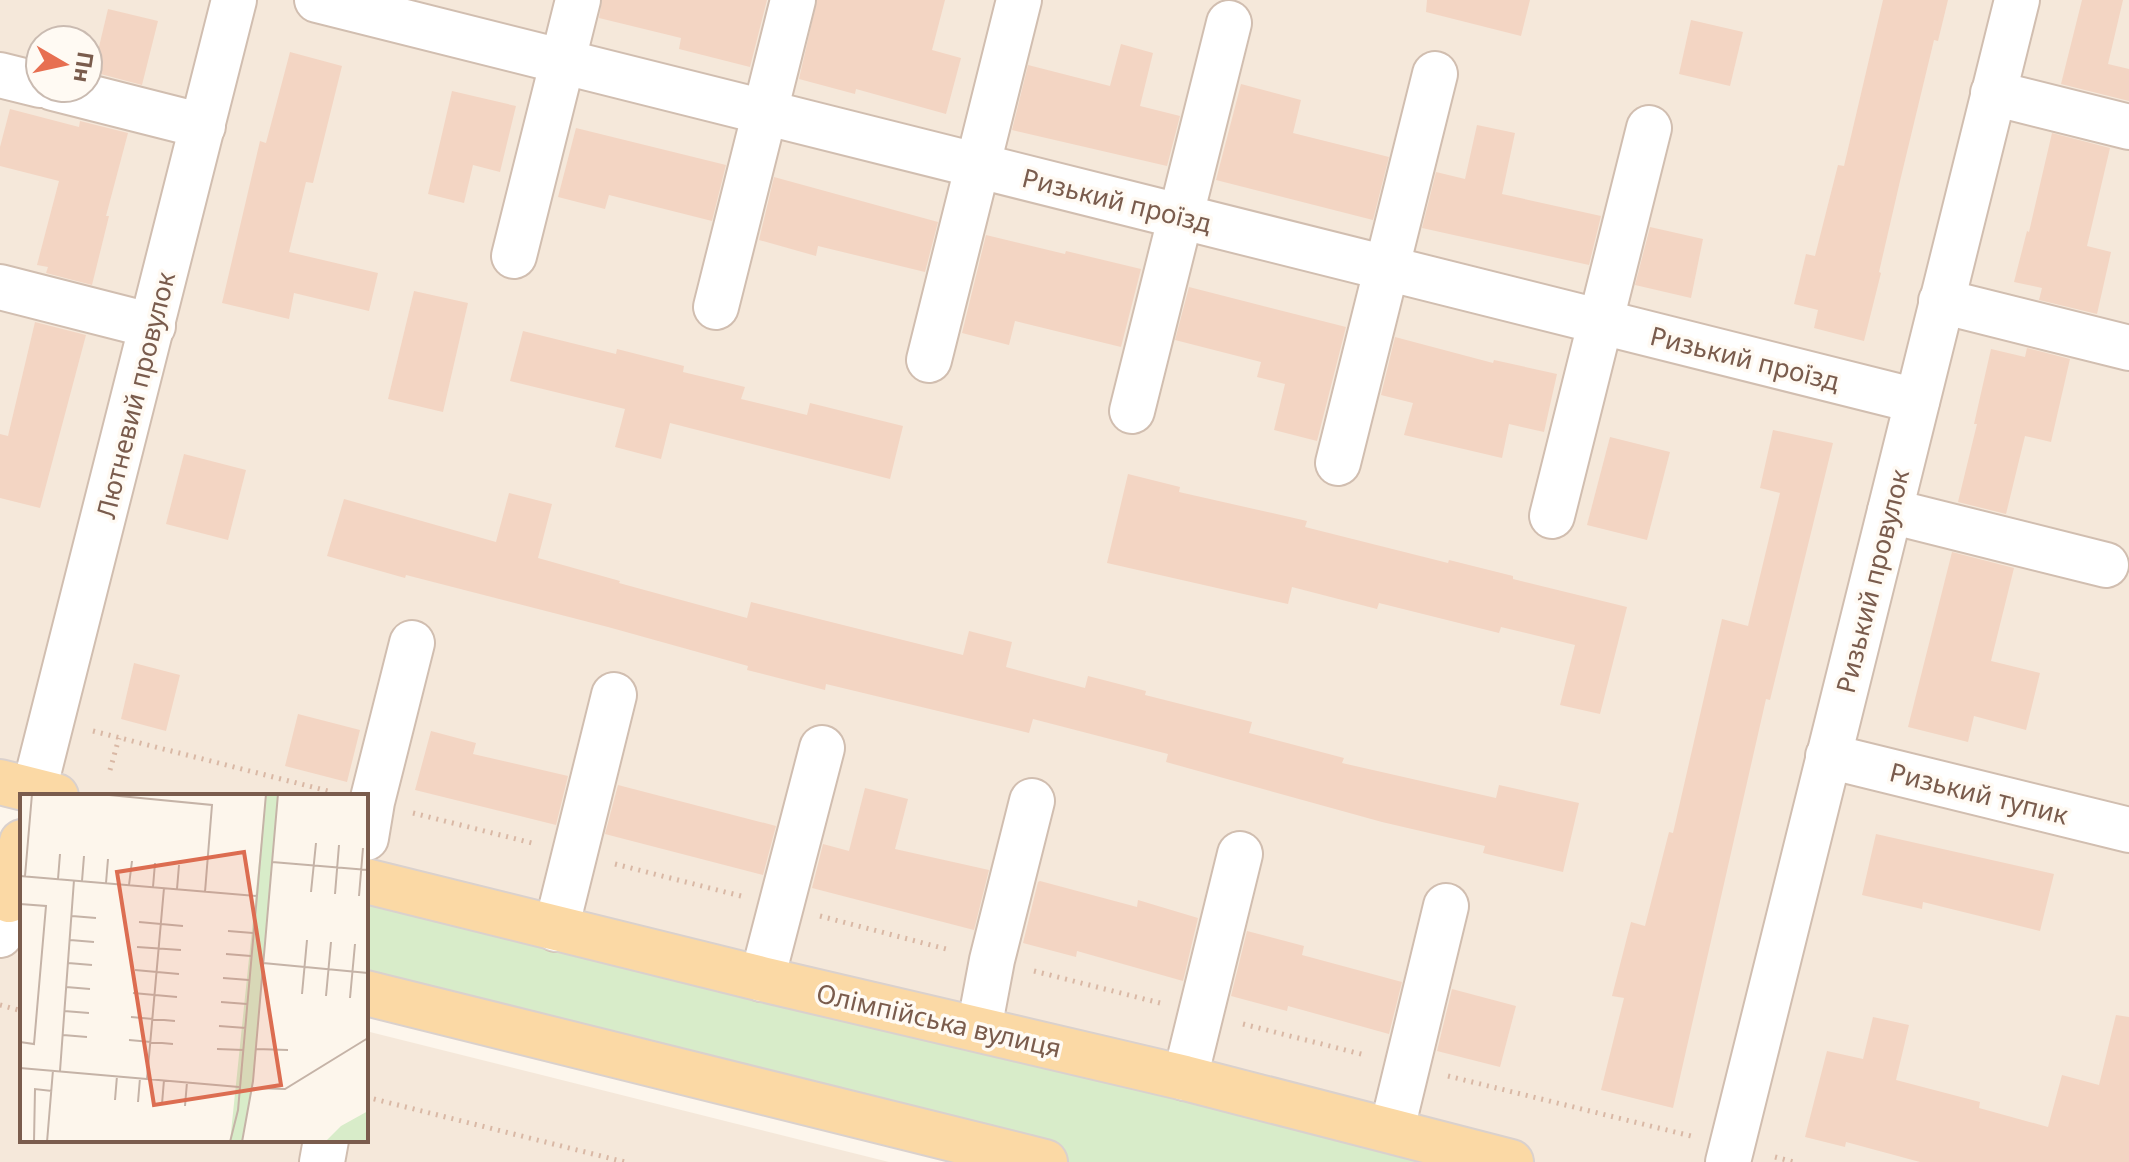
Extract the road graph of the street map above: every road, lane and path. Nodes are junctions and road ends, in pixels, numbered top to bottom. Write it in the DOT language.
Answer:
graph roads {
  1 [pos="234,0"];
  2 [pos="317,0"];
  3 [pos="578,0"];
  4 [pos="793,0"];
  5 [pos="1019,0"];
  6 [pos="2017,0"];
  7 [pos="1229,23"];
  8 [pos="563,61"];
  9 [pos="1435,74"];
  10 [pos="0,75"];
  11 [pos="24,81"];
  12 [pos="1993,93"];
  13 [pos="104,101"];
  14 [pos="765,112"];
  15 [pos="203,126"];
  16 [pos="2129,127"];
  17 [pos="1649,128"];
  18 [pos="978,165"];
  19 [pos="1181,216"];
  20 [pos="514,256"];
  21 [pos="1387,268"];
  22 [pos="0,287"];
  23 [pos="1941,301"];
  24 [pos="716,307"];
  25 [pos="1600,321"];
  26 [pos="153,326"];
  27 [pos="2129,348"];
  28 [pos="929,360"];
  29 [pos="1917,401"];
  30 [pos="1132,411"];
  31 [pos="1338,463"];
  32 [pos="1890,511"];
  33 [pos="1552,516"];
  34 [pos="2106,565"];
  35 [pos="412,643"];
  36 [pos="614,695"];
  37 [pos="822,748"];
  38 [pos="1828,756"];
  39 [pos="110,770"];
  40 [pos="31,791"];
  41 [pos="302,794"];
  42 [pos="363,794"];
  43 [pos="1032,801"];
  44 [pos="368,813"];
  45 [pos="2129,830"];
  46 [pos="20,852"];
  47 [pos="574,853"];
  48 [pos="1240,854"];
  49 [pos="368,882"];
  50 [pos="1446,906"];
  51 [pos="782,907"];
  52 [pos="8,909"];
  53 [pos="556,929"];
  54 [pos="992,960"];
  55 [pos="762,979"];
  56 [pos="368,993"];
  57 [pos="0,1005"];
  58 [pos="20,1010"];
  59 [pos="1200,1013"];
  60 [pos="979,1029"];
  61 [pos="1406,1065"];
  62 [pos="1185,1078"];
  63 [pos="368,1098"];
  64 [pos="1392,1129"];
  65 [pos="326,1142"];
  66 [pos="1729,1154"];
  67 [pos="322,1162"];
  68 [pos="625,1162"];
  69 [pos="1045,1162"];
  70 [pos="1511,1162"];
  71 [pos="1794,1162"];
  1 -- 15 [label="street, Лютневий провулок"];
  2 -- 8 [label="street, Ризький проїзд"];
  3 -- 8 [label="street"];
  4 -- 14 [label="street"];
  5 -- 18 [label="street"];
  6 -- 12 [label="street, Ризький провулок"];
  7 -- 19 [label="street"];
  8 -- 14 [label="street, Ризький проїзд"];
  8 -- 20 [label="street"];
  9 -- 21 [label="street"];
  10 -- 11 [label="street"];
  12 -- 16 [label="street"];
  12 -- 23 [label="street, Ризький провулок"];
  13 -- 15 [label="street"];
  14 -- 18 [label="street, Ризький проїзд"];
  14 -- 24 [label="street"];
  15 -- 26 [label="street, Лютневий провулок"];
  17 -- 25 [label="street"];
  18 -- 19 [label="street, Ризький проїзд"];
  18 -- 28 [label="street"];
  19 -- 21 [label="street, Ризький проїзд"];
  19 -- 30 [label="street"];
  21 -- 25 [label="street, Ризький проїзд"];
  21 -- 31 [label="street"];
  22 -- 26 [label="street"];
  23 -- 27 [label="street"];
  23 -- 29 [label="street, Ризький провулок"];
  25 -- 29 [label="street, Ризький проїзд"];
  25 -- 33 [label="street"];
  26 -- 40 [label="street, Лютневий провулок"];
  29 -- 32 [label="street, Ризький провулок"];
  32 -- 34 [label="street"];
  32 -- 38 [label="street, Ризький провулок"];
  35 -- 42 [label="street"];
  36 -- 47 [label="street"];
  37 -- 51 [label="street"];
  38 -- 45 [label="street, Ризький тупик"];
  38 -- 66 [label="street, Ризький провулок"];
  39 -- 41 [label="path"];
  43 -- 54 [label="street"];
  44 -- 47 [label="path"];
  46 -- 52 [label="main road"];
  47 -- 51 [label="path"];
  47 -- 53 [label="street"];
  48 -- 59 [label="street"];
  49 -- 53 [label="main road, Олімпійська вулиця"];
  50 -- 61 [label="street"];
  51 -- 54 [label="path"];
  51 -- 55 [label="street"];
  53 -- 55 [label="main road, Олімпійська вулиця"];
  54 -- 59 [label="path"];
  54 -- 60 [label="street"];
  55 -- 60 [label="main road, Олімпійська вулиця"];
  56 -- 69 [label="main road"];
  57 -- 58 [label="path"];
  59 -- 61 [label="path"];
  59 -- 62 [label="street"];
  60 -- 62 [label="main road, Олімпійська вулиця"];
  61 -- 64 [label="street"];
  61 -- 66 [label="path"];
  62 -- 64 [label="main road, Олімпійська вулиця"];
  63 -- 68 [label="path"];
  64 -- 70 [label="main road, Олімпійська вулиця"];
  65 -- 67 [label="street"];
  66 -- 71 [label="path"];
}
